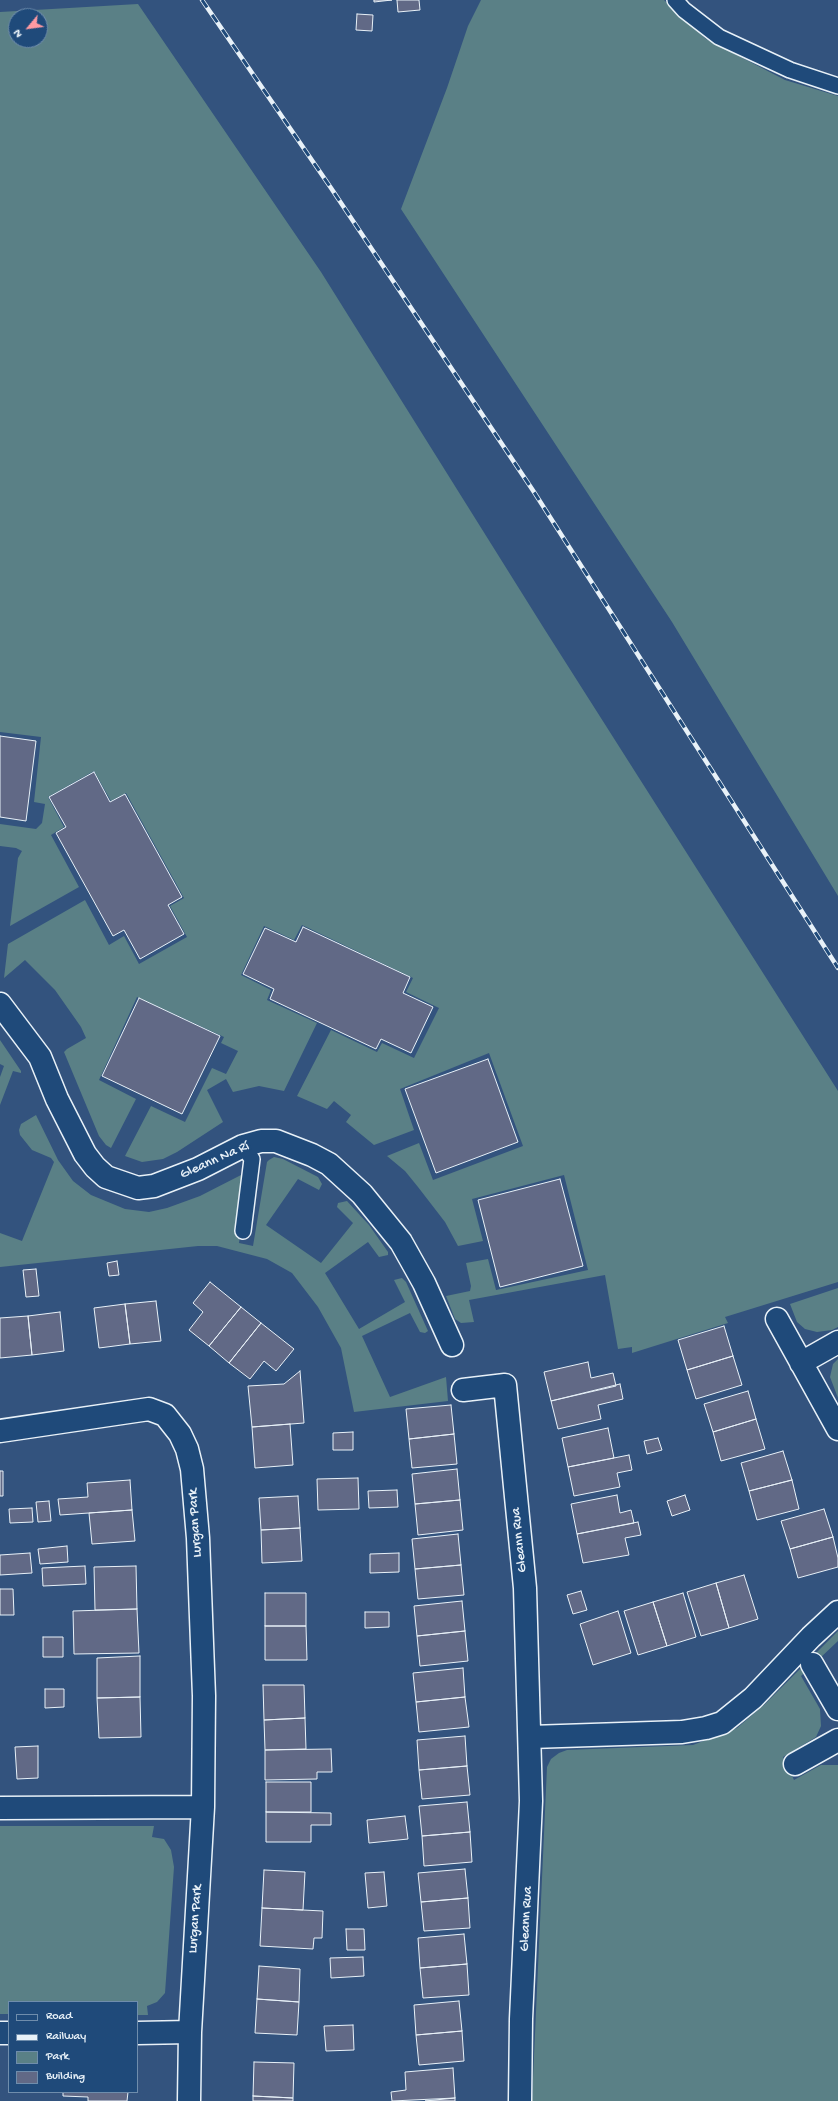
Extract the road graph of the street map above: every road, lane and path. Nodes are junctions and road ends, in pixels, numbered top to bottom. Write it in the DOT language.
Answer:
graph roads {
  1 [pos="675,0"];
  2 [pos="838,86"];
  3 [pos="0,1004"];
  4 [pos="243,1146"];
  5 [pos="243,1231"];
  6 [pos="777,1319"];
  7 [pos="838,1342"];
  8 [pos="452,1345"];
  9 [pos="801,1363"];
  10 [pos="463,1390"];
  11 [pos="838,1429"];
  12 [pos="0,1431"];
  13 [pos="838,1612"];
  14 [pos="812,1664"];
  15 [pos="838,1709"];
  16 [pos="531,1737"];
  17 [pos="838,1740"];
  18 [pos="795,1764"];
  19 [pos="203,1807"];
  20 [pos="0,1808"];
  21 [pos="190,2032"];
  22 [pos="138,2033"];
  23 [pos="190,2101"];
  24 [pos="520,2101"];
  1 -- 2 [label="lane"];
  3 -- 4 [label="street, Gleann Na Rí"];
  4 -- 5 [label="lane"];
  4 -- 8 [label="street, Gleann Na Rí"];
  6 -- 9 [label="street"];
  7 -- 9 [label="street"];
  9 -- 11 [label="street"];
  10 -- 16 [label="street, Gleann Rua"];
  12 -- 19 [label="street, Lurgan Park"];
  13 -- 16 [label="street"];
  14 -- 15 [label="street"];
  16 -- 24 [label="street, Gleann Rua"];
  17 -- 18 [label="street"];
  19 -- 20 [label="street"];
  19 -- 21 [label="street, Lurgan Park"];
  21 -- 22 [label="street"];
  21 -- 23 [label="street, Lurgan Park"];
}
